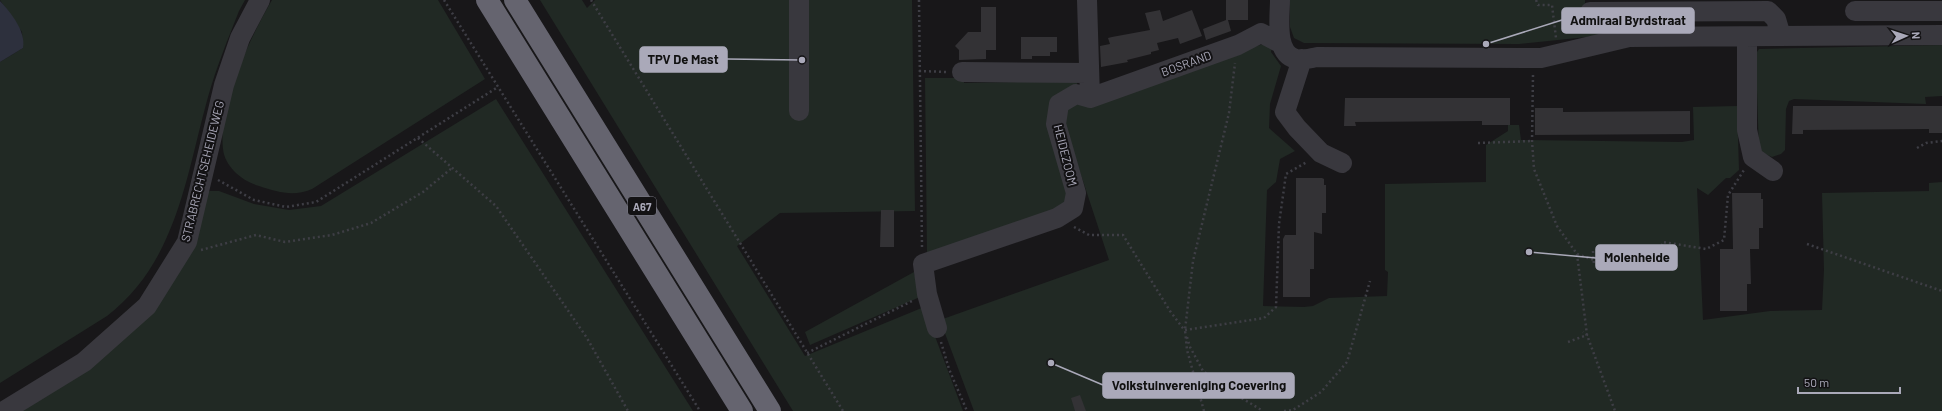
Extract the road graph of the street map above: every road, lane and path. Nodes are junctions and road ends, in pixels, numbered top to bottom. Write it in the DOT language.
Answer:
graph roads {
  1 [pos="260,0"];
  2 [pos="444,0"];
  3 [pos="487,0"];
  4 [pos="515,0"];
  5 [pos="591,0"];
  6 [pos="799,0"];
  7 [pos="919,0"];
  8 [pos="1087,0"];
  9 [pos="1280,0"];
  10 [pos="1536,0"];
  11 [pos="1855,11"];
  12 [pos="1942,11"];
  13 [pos="1590,12"];
  14 [pos="1942,35"];
  15 [pos="1781,36"];
  16 [pos="1747,37"];
  17 [pos="1280,43"];
  18 [pos="1557,44"];
  19 [pos="1238,45"];
  20 [pos="1533,58"];
  21 [pos="1302,59"];
  22 [pos="920,71"];
  23 [pos="962,72"];
  24 [pos="1088,73"];
  25 [pos="498,87"];
  26 [pos="1090,98"];
  27 [pos="799,111"];
  28 [pos="418,138"];
  29 [pos="1532,141"];
  30 [pos="1942,142"];
  31 [pos="1478,143"];
  32 [pos="1917,148"];
  33 [pos="1321,153"];
  34 [pos="1753,156"];
  35 [pos="1342,163"];
  36 [pos="452,168"];
  37 [pos="1773,171"];
  38 [pos="203,172"];
  39 [pos="1057,218"];
  40 [pos="1807,244"];
  41 [pos="1594,251"];
  42 [pos="1577,254"];
  43 [pos="178,257"];
  44 [pos="1594,260"];
  45 [pos="923,264"];
  46 [pos="1594,266"];
  47 [pos="1370,281"];
  48 [pos="1942,291"];
  49 [pos="927,294"];
  50 [pos="937,328"];
  51 [pos="1185,330"];
  52 [pos="1583,332"];
  53 [pos="1587,335"];
  54 [pos="1568,342"];
  55 [pos="807,353"];
  56 [pos="4,411"];
  57 [pos="628,411"];
  58 [pos="700,411"];
  59 [pos="742,411"];
  60 [pos="770,411"];
  61 [pos="843,411"];
  62 [pos="967,411"];
  63 [pos="1204,411"];
  64 [pos="1263,411"];
  65 [pos="1284,411"];
  66 [pos="1615,411"];
  1 -- 38 [label="street, STRABRECHTSEHEIDEWEG"];
  2 -- 25 [label="path"];
  3 -- 59 [label="highway, A67"];
  4 -- 60 [label="highway, A67"];
  5 -- 55 [label="path"];
  6 -- 27 [label="street"];
  7 -- 22 [label="path"];
  8 -- 24 [label="street"];
  9 -- 17 [label="street"];
  10 -- 18 [label="path"];
  11 -- 12 [label="street"];
  13 -- 15 [label="street"];
  14 -- 15 [label="street"];
  15 -- 16 [label="street"];
  16 -- 20 [label="street"];
  16 -- 34 [label="street"];
  17 -- 19 [label="street, BOSRAND"];
  17 -- 21 [label="street, BOSRAND"];
  19 -- 26 [label="street, BOSRAND"];
  19 -- 51 [label="path"];
  20 -- 21 [label="street"];
  20 -- 29 [label="path"];
  21 -- 33 [label="street"];
  22 -- 23 [label="path"];
  22 -- 45 [label="path"];
  23 -- 24 [label="street"];
  24 -- 26 [label="street"];
  25 -- 28 [label="path"];
  25 -- 58 [label="path"];
  26 -- 39 [label="street, HEIDEZOOM"];
  28 -- 36 [label="path"];
  28 -- 38 [label="path"];
  29 -- 31 [label="path"];
  29 -- 42 [label="path"];
  30 -- 32 [label="path"];
  33 -- 35 [label="street"];
  33 -- 51 [label="path"];
  34 -- 37 [label="street"];
  34 -- 44 [label="path"];
  36 -- 43 [label="path"];
  36 -- 57 [label="path"];
  38 -- 43 [label="street, STRABRECHTSEHEIDEWEG"];
  39 -- 45 [label="street, HEIDEZOOM"];
  39 -- 51 [label="path"];
  40 -- 48 [label="path"];
  41 -- 44 [label="path"];
  42 -- 44 [label="path"];
  42 -- 53 [label="path"];
  43 -- 56 [label="street, STRABRECHTSEHEIDEWEG"];
  44 -- 46 [label="path"];
  45 -- 49 [label="street"];
  47 -- 65 [label="path"];
  49 -- 50 [label="street"];
  49 -- 55 [label="path"];
  50 -- 62 [label="path"];
  51 -- 63 [label="path"];
  51 -- 64 [label="path"];
  52 -- 53 [label="path"];
  53 -- 54 [label="path"];
  53 -- 66 [label="path"];
  55 -- 61 [label="path"];
}
